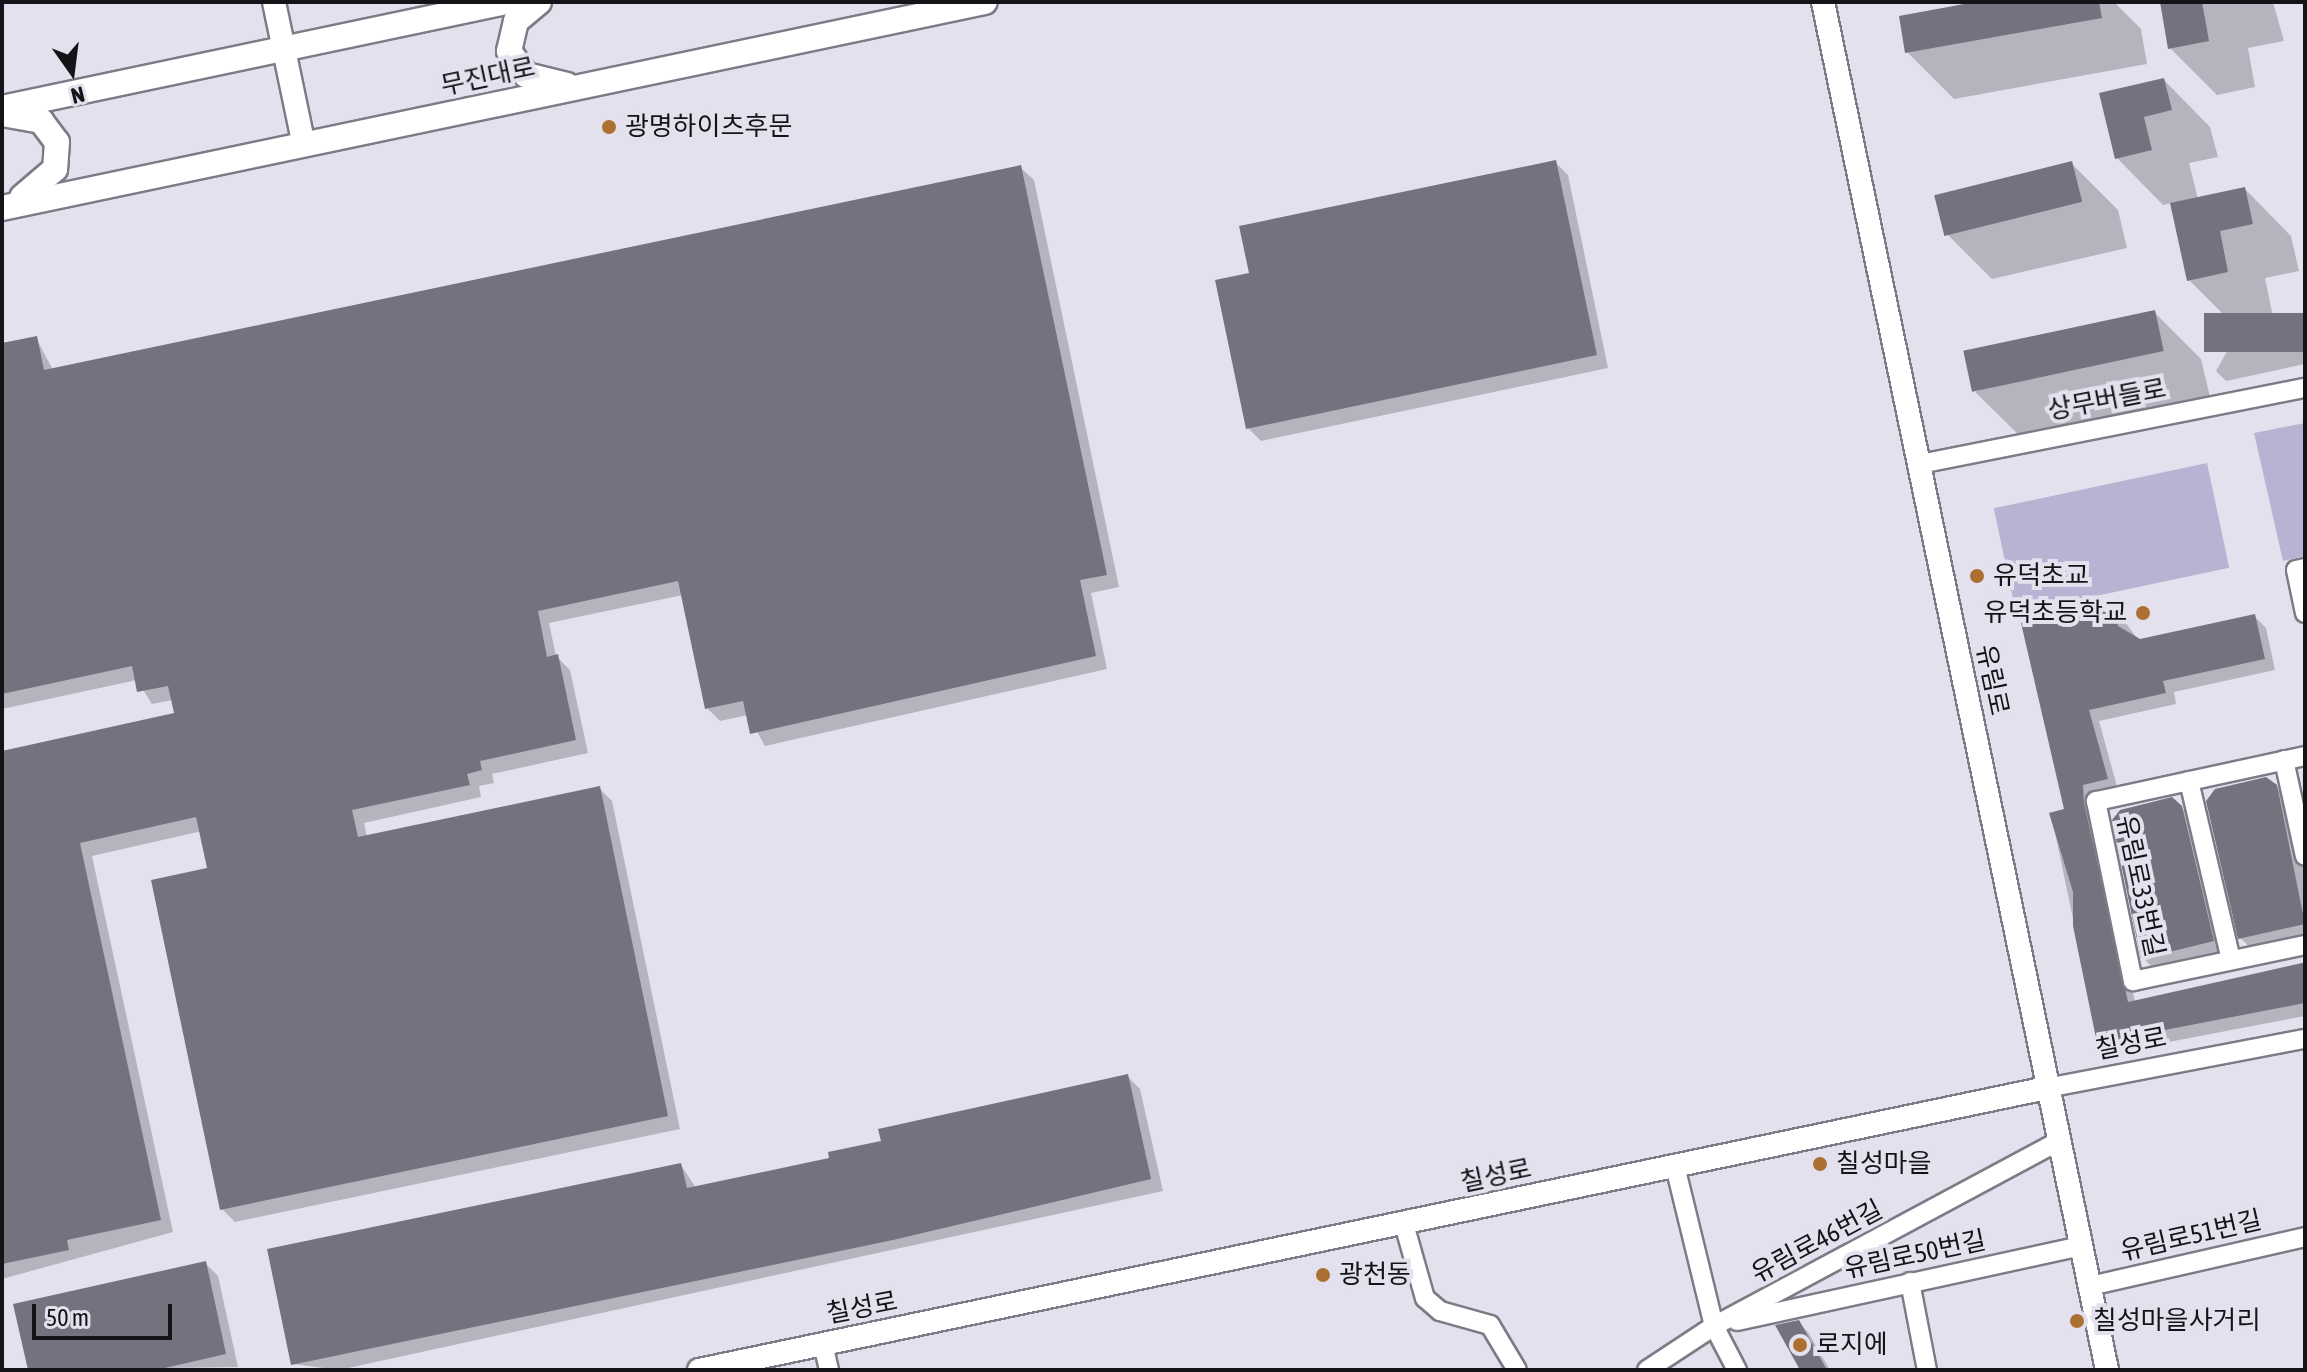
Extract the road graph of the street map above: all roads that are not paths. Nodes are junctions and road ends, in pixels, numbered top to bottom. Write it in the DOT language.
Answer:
graph roads {
  1 [pos="274,2"];
  2 [pos="506,2"];
  3 [pos="539,2"];
  4 [pos="985,2"];
  5 [pos="1823,2"];
  6 [pos="283,46"];
  7 [pos="580,86"];
  8 [pos="2,111"];
  9 [pos="304,145"];
  10 [pos="2,207"];
  11 [pos="2305,388"];
  12 [pos="1920,464"];
  13 [pos="2305,568"];
  14 [pos="2305,613"];
  15 [pos="2305,756"];
  16 [pos="2284,760"];
  17 [pos="2189,781"];
  18 [pos="2305,856"];
  19 [pos="2305,945"];
  20 [pos="2231,960"];
  21 [pos="2305,1039"];
  22 [pos="2047,1088"];
  23 [pos="2057,1142"];
  24 [pos="1675,1166"];
  25 [pos="1404,1224"];
  26 [pos="2305,1237"];
  27 [pos="2081,1246"];
  28 [pos="1910,1282"];
  29 [pos="2090,1286"];
  30 [pos="1714,1326"];
  31 [pos="823,1344"];
  32 [pos="699,1370"];
  33 [pos="829,1370"];
  34 [pos="1517,1370"];
  35 [pos="1647,1370"];
  36 [pos="1737,1370"];
  37 [pos="1927,1370"];
  38 [pos="2107,1370"];
  1 -- 6 [label="street"];
  2 -- 6 [label="main road"];
  3 -- 7 [label="main road"];
  4 -- 7 [label="main road, 무진대로"];
  5 -- 12 [label="street, 유림로"];
  6 -- 8 [label="main road"];
  6 -- 9 [label="street"];
  7 -- 9 [label="main road, 무진대로"];
  8 -- 10 [label="main road"];
  9 -- 10 [label="main road, 무진대로"];
  11 -- 12 [label="street, 상무버들로"];
  12 -- 22 [label="street, 유림로"];
  13 -- 14 [label="street"];
  15 -- 16 [label="street, 유림로33번길"];
  16 -- 17 [label="street, 유림로33번길"];
  16 -- 18 [label="street"];
  17 -- 20 [label="street"];
  17 -- 20 [label="street, 유림로33번길"];
  19 -- 20 [label="street"];
  21 -- 22 [label="street, 칠성로"];
  22 -- 23 [label="street, 유림로"];
  22 -- 24 [label="street, 칠성로"];
  23 -- 27 [label="street, 유림로"];
  23 -- 30 [label="street, 유림로46번길"];
  24 -- 25 [label="street, 칠성로"];
  24 -- 30 [label="street"];
  25 -- 31 [label="street, 칠성로"];
  25 -- 34 [label="street"];
  26 -- 29 [label="street, 유림로51번길"];
  27 -- 28 [label="street, 유림로50번길"];
  27 -- 29 [label="street, 유림로"];
  28 -- 30 [label="street, 유림로50번길"];
  28 -- 37 [label="street"];
  29 -- 38 [label="street, 유림로"];
  30 -- 35 [label="street, 유림로46번길"];
  30 -- 36 [label="street"];
  31 -- 32 [label="street, 칠성로"];
  31 -- 33 [label="street"];
}
